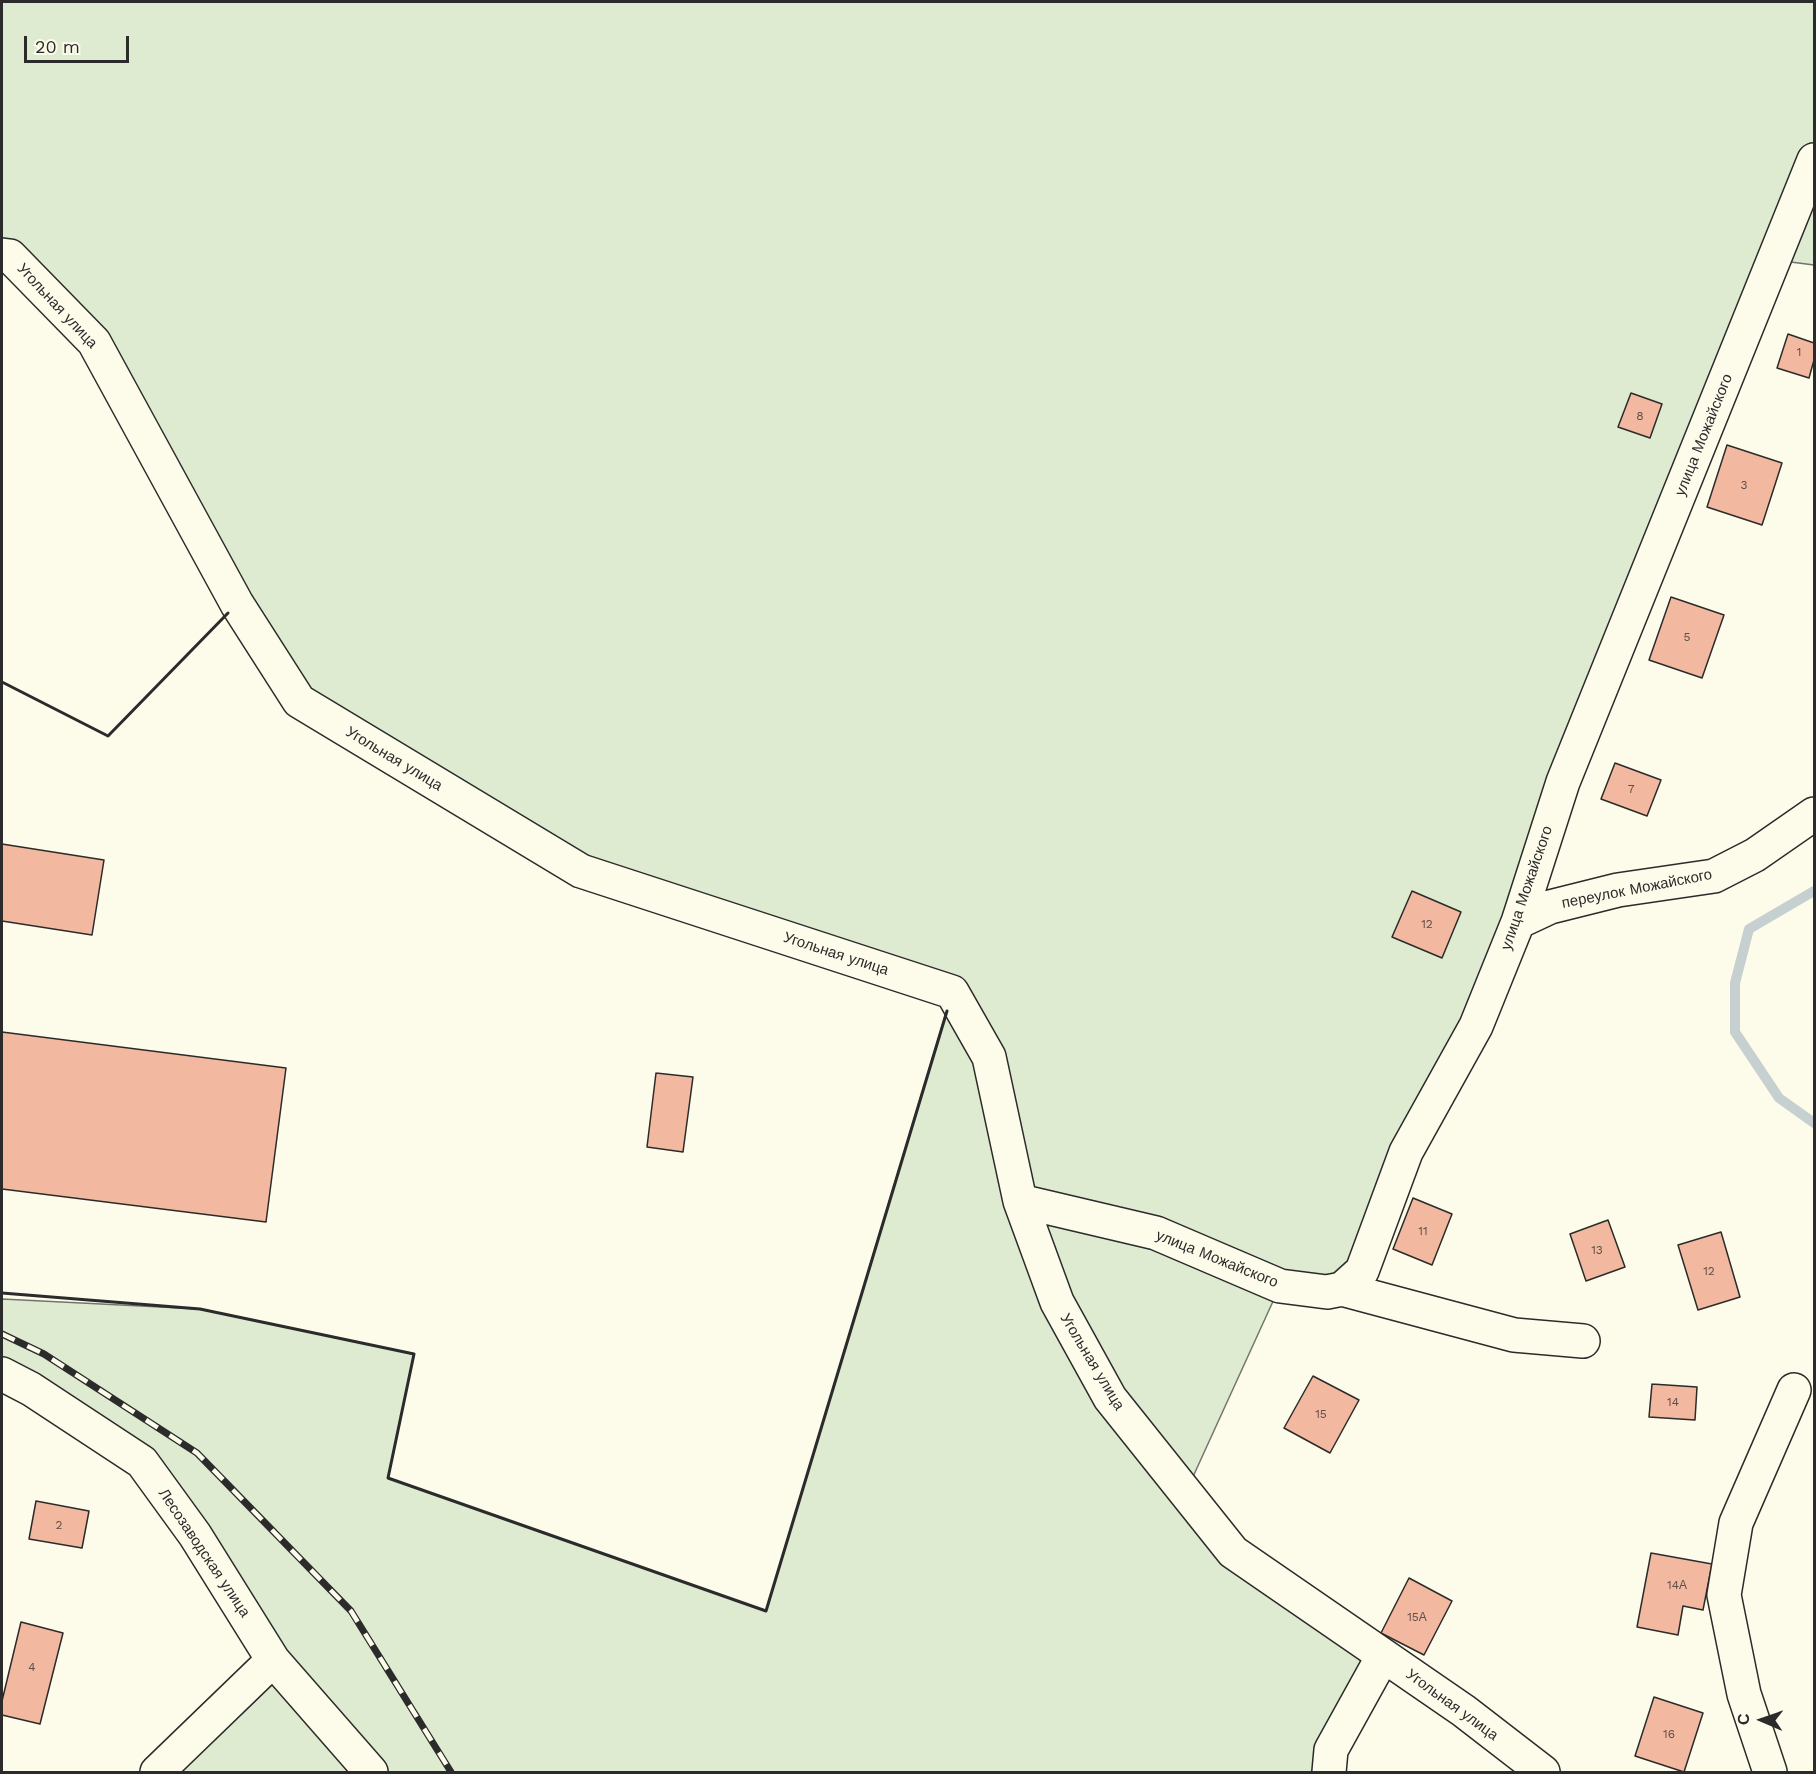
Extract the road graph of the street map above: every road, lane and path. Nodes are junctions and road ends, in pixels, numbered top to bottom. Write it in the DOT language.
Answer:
graph roads {
  1 [pos="1815,160"];
  2 [pos="2,255"];
  3 [pos="1815,814"];
  4 [pos="1518,922"];
  5 [pos="1020,1201"];
  6 [pos="1342,1289"];
  7 [pos="1583,1341"];
  8 [pos="2,1374"];
  9 [pos="1794,1390"];
  10 [pos="1383,1656"];
  11 [pos="273,1660"];
  12 [pos="157,1773"];
  13 [pos="371,1773"];
  14 [pos="1329,1773"];
  15 [pos="1543,1773"];
  16 [pos="1770,1773"];
  1 -- 4 [label="street, улица Можайского"];
  2 -- 5 [label="street, Угольная улица"];
  3 -- 4 [label="street, переулок Можайского"];
  4 -- 6 [label="street, улица Можайского"];
  5 -- 6 [label="street, улица Можайского"];
  5 -- 10 [label="street, Угольная улица"];
  6 -- 7 [label="street"];
  8 -- 11 [label="street, Лесозаводская улица"];
  9 -- 16 [label="street"];
  10 -- 14 [label="street"];
  10 -- 15 [label="street, Угольная улица"];
  11 -- 12 [label="street"];
  11 -- 13 [label="street, Лесозаводская улица"];
}
